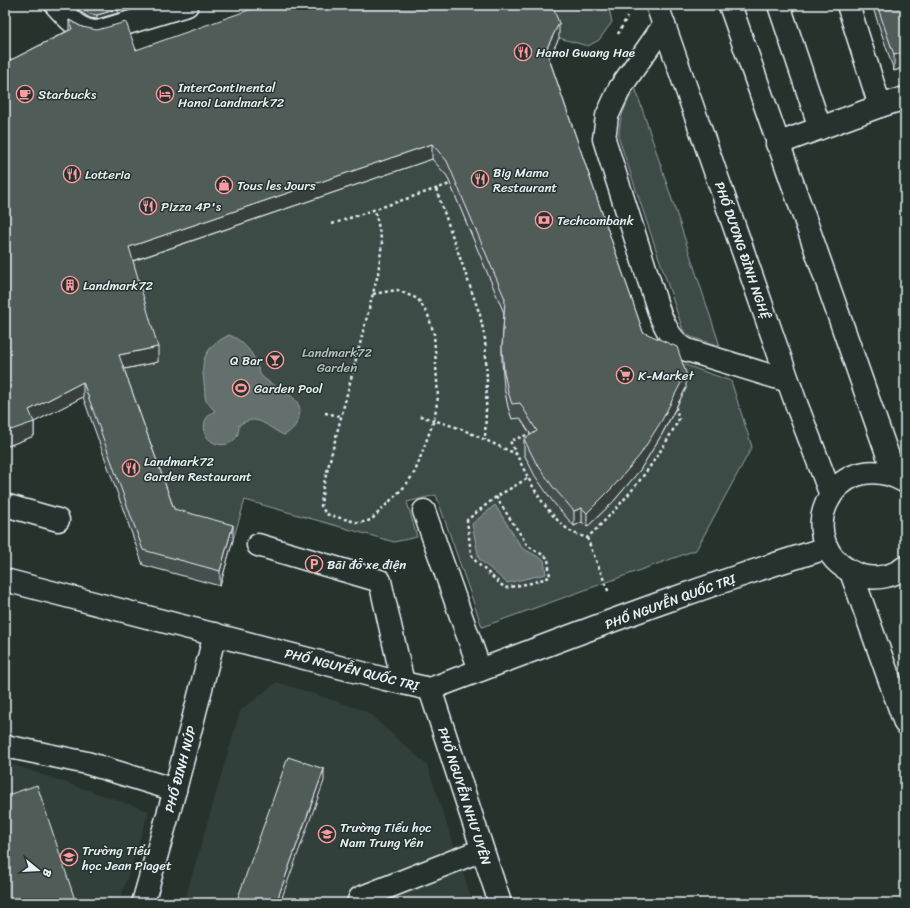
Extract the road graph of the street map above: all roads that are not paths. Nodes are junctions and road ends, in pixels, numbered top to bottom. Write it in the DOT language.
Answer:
graph roads {
  1 [pos="56,5"];
  2 [pos="187,5"];
  3 [pos="657,5"];
  4 [pos="730,5"];
  5 [pos="780,5"];
  6 [pos="848,5"];
  7 [pos="664,25"];
  8 [pos="894,101"];
  9 [pos="820,128"];
  10 [pos="778,144"];
  11 [pos="788,381"];
  12 [pos="900,479"];
  13 [pos="831,494"];
  14 [pos="5,506"];
  15 [pos="424,511"];
  16 [pos="58,520"];
  17 [pos="258,545"];
  18 [pos="827,548"];
  19 [pos="905,567"];
  20 [pos="850,572"];
  21 [pos="5,580"];
  22 [pos="216,634"];
  23 [pos="480,670"];
  24 [pos="403,683"];
  25 [pos="430,689"];
  26 [pos="905,723"];
  27 [pos="5,746"];
  28 [pos="176,790"];
  29 [pos="482,850"];
  30 [pos="143,903"];
  31 [pos="358,903"];
  32 [pos="500,903"];
  1 -- 2 [label="street"];
  3 -- 7 [label="street, PHỐ DƯƠNG ĐÌNH NGHỆ"];
  4 -- 10 [label="street"];
  5 -- 9 [label="street"];
  6 -- 8 [label="street"];
  7 -- 11 [label="street, PHỐ DƯƠNG ĐÌNH NGHỆ"];
  7 -- 11 [label="street"];
  8 -- 9 [label="street"];
  9 -- 10 [label="street"];
  10 -- 12 [label="street"];
  11 -- 13 [label="street, PHỐ DƯƠNG ĐÌNH NGHỆ"];
  12 -- 13 [label="street"];
  13 -- 18 [label="street"];
  14 -- 16 [label="street"];
  15 -- 23 [label="street"];
  17 -- 24 [label="street"];
  18 -- 20 [label="street"];
  18 -- 23 [label="street, PHỐ NGUYỄN QUỐC TRỊ"];
  19 -- 20 [label="street"];
  20 -- 26 [label="street"];
  21 -- 22 [label="street, PHỐ NGUYỄN QUỐC TRỊ"];
  22 -- 24 [label="street, PHỐ NGUYỄN QUỐC TRỊ"];
  22 -- 28 [label="street, PHỐ ĐINH NÚP"];
  23 -- 25 [label="street, PHỐ NGUYỄN QUỐC TRỊ"];
  24 -- 25 [label="street, PHỐ NGUYỄN QUỐC TRỊ"];
  25 -- 29 [label="street, PHỐ NGUYỄN NHƯ UYÊN"];
  27 -- 28 [label="street"];
  28 -- 30 [label="street, PHỐ ĐINH NÚP"];
  29 -- 31 [label="street"];
  29 -- 32 [label="street, PHỐ NGUYỄN NHƯ UYÊN"];
}
